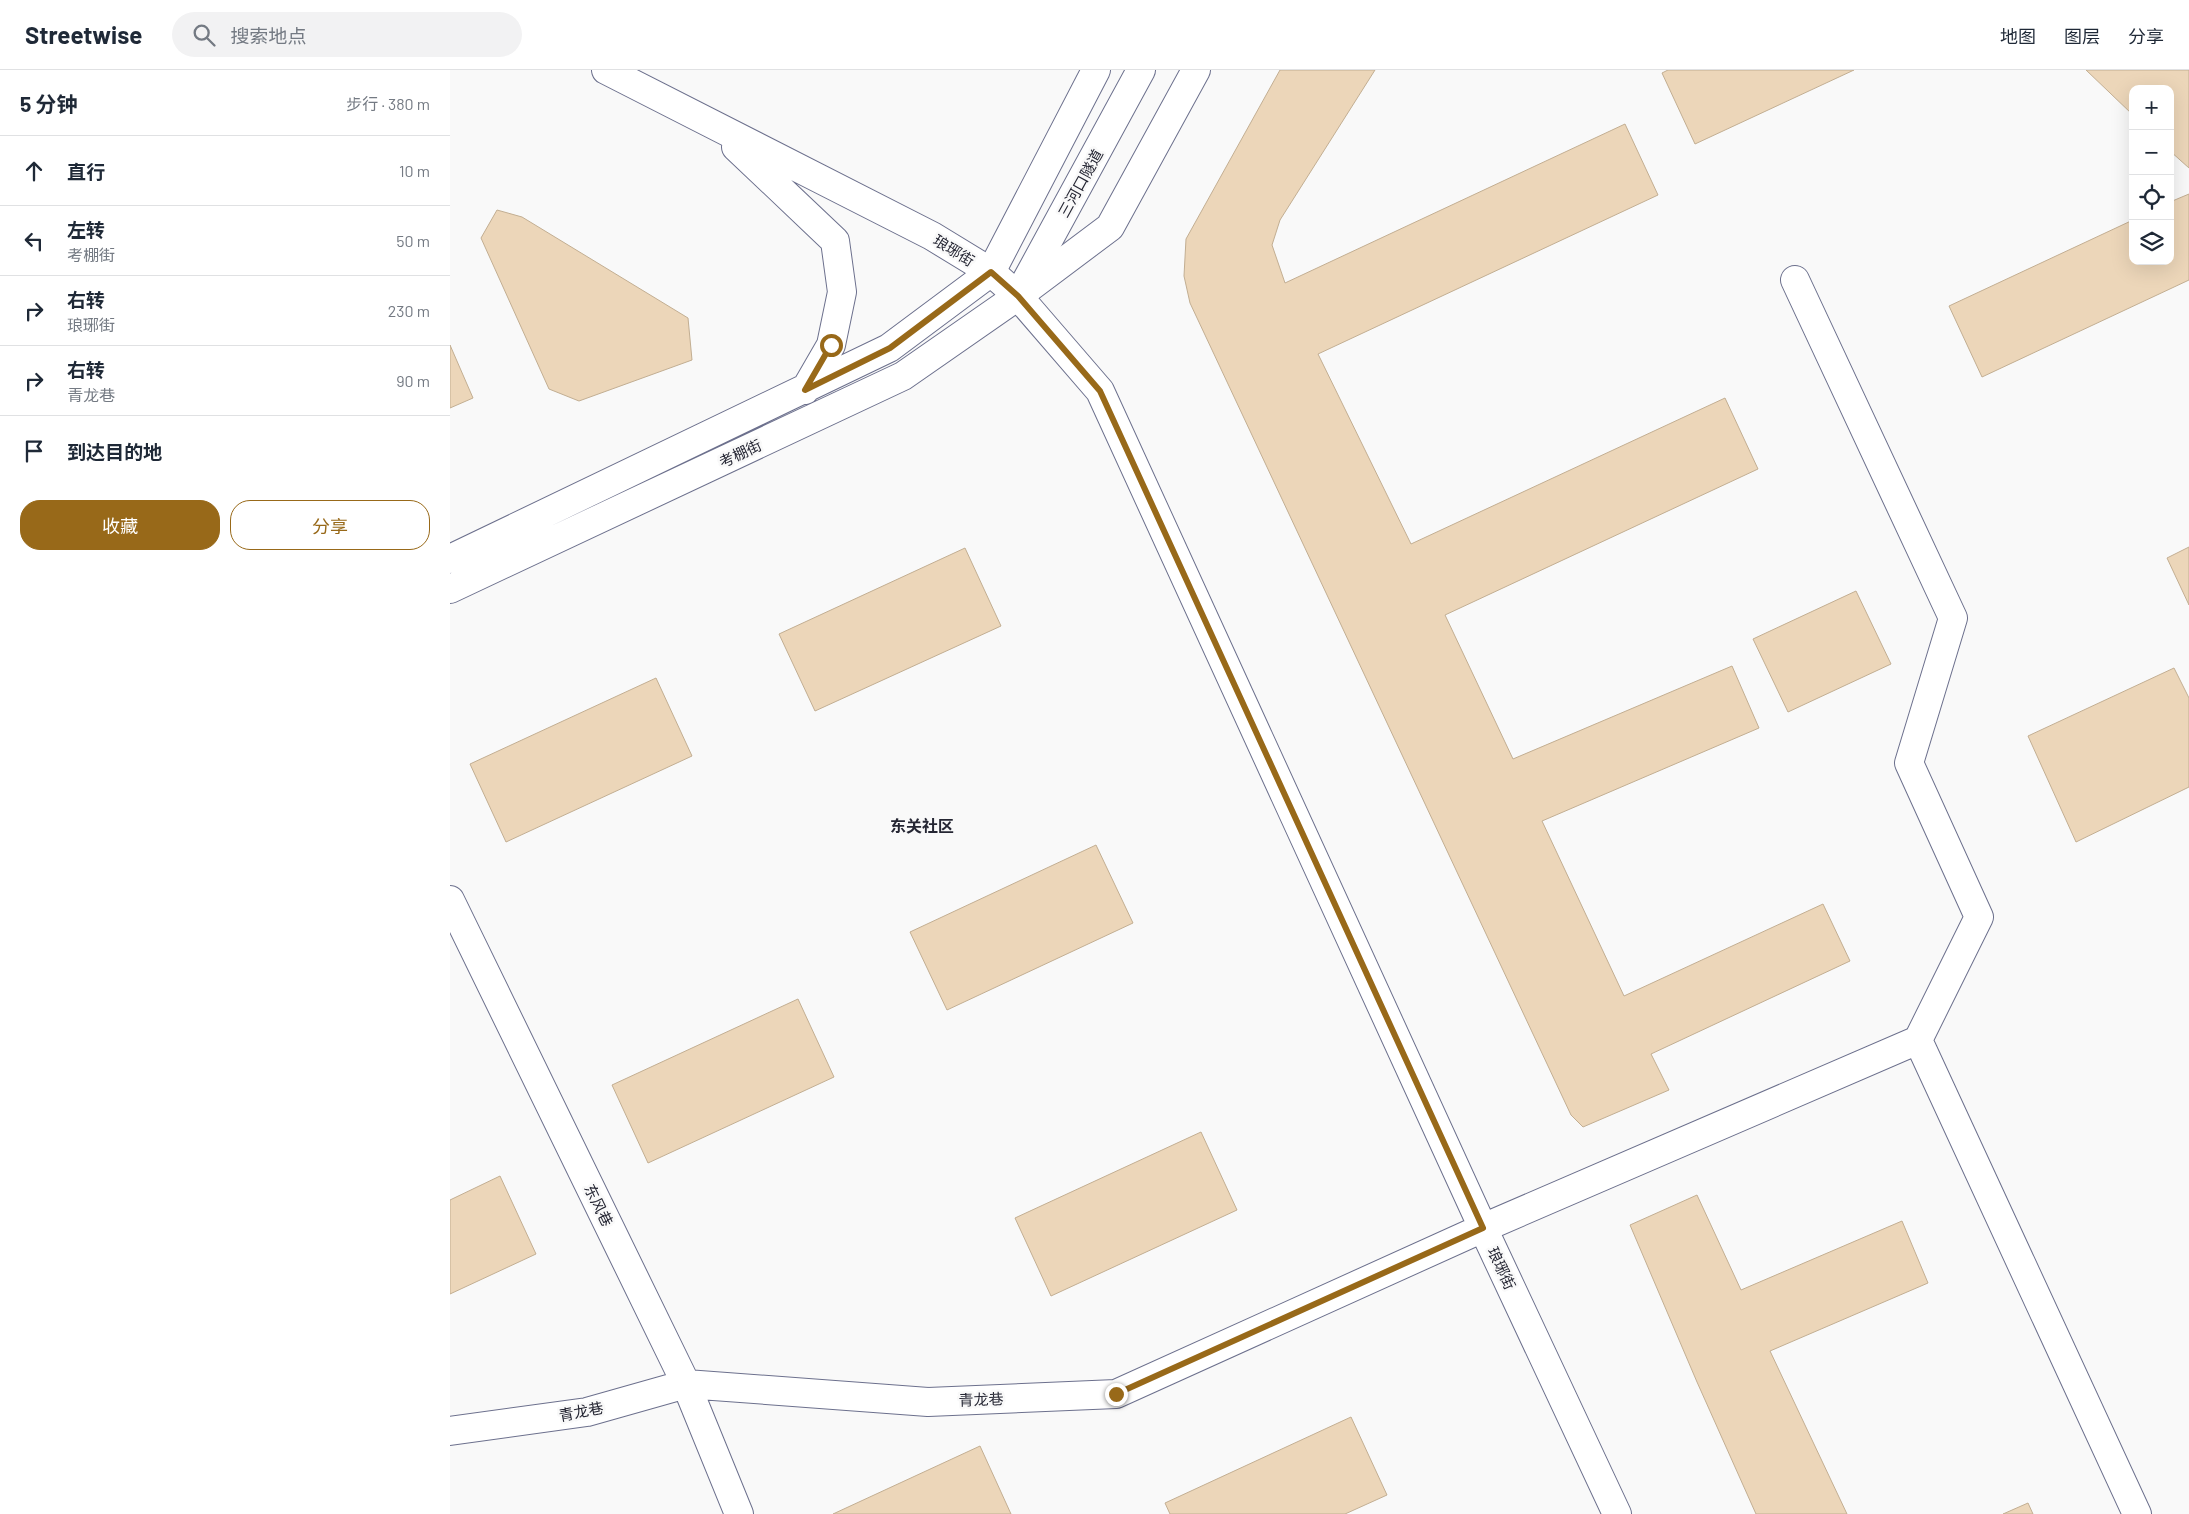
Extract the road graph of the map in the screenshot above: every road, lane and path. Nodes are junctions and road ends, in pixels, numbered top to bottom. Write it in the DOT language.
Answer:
graph roads {
  1 [pos="606,70"];
  2 [pos="1096,70"];
  3 [pos="1141,70"];
  4 [pos="1196,70"];
  5 [pos="715,127"];
  6 [pos="991,272"];
  7 [pos="1795,280"];
  8 [pos="1018,296"];
  9 [pos="805,390"];
  10 [pos="450,559"];
  11 [pos="450,589"];
  12 [pos="450,900"];
  13 [pos="1918,1040"];
  14 [pos="1483,1228"];
  15 [pos="686,1384"];
  16 [pos="450,1431"];
  17 [pos="739,1514"];
  18 [pos="1617,1514"];
  19 [pos="2137,1514"];
  1 -- 5 [label="street, 琅琊街"];
  2 -- 6 [label="street"];
  3 -- 8 [label="street, 三河口隧道"];
  4 -- 8 [label="street, 考棚街"];
  5 -- 6 [label="street, 琅琊街"];
  5 -- 9 [label="street"];
  6 -- 8 [label="street, 琅琊街"];
  6 -- 9 [label="street, 考棚街"];
  7 -- 13 [label="street"];
  8 -- 11 [label="street, 考棚街"];
  8 -- 14 [label="street, 琅琊街"];
  9 -- 10 [label="street, 考棚街"];
  12 -- 15 [label="street, 东风巷"];
  13 -- 14 [label="street, 青龙巷"];
  13 -- 19 [label="street"];
  14 -- 15 [label="street, 青龙巷"];
  14 -- 18 [label="street, 琅琊街"];
  15 -- 16 [label="street, 青龙巷"];
  15 -- 17 [label="street, 东风巷"];
}
